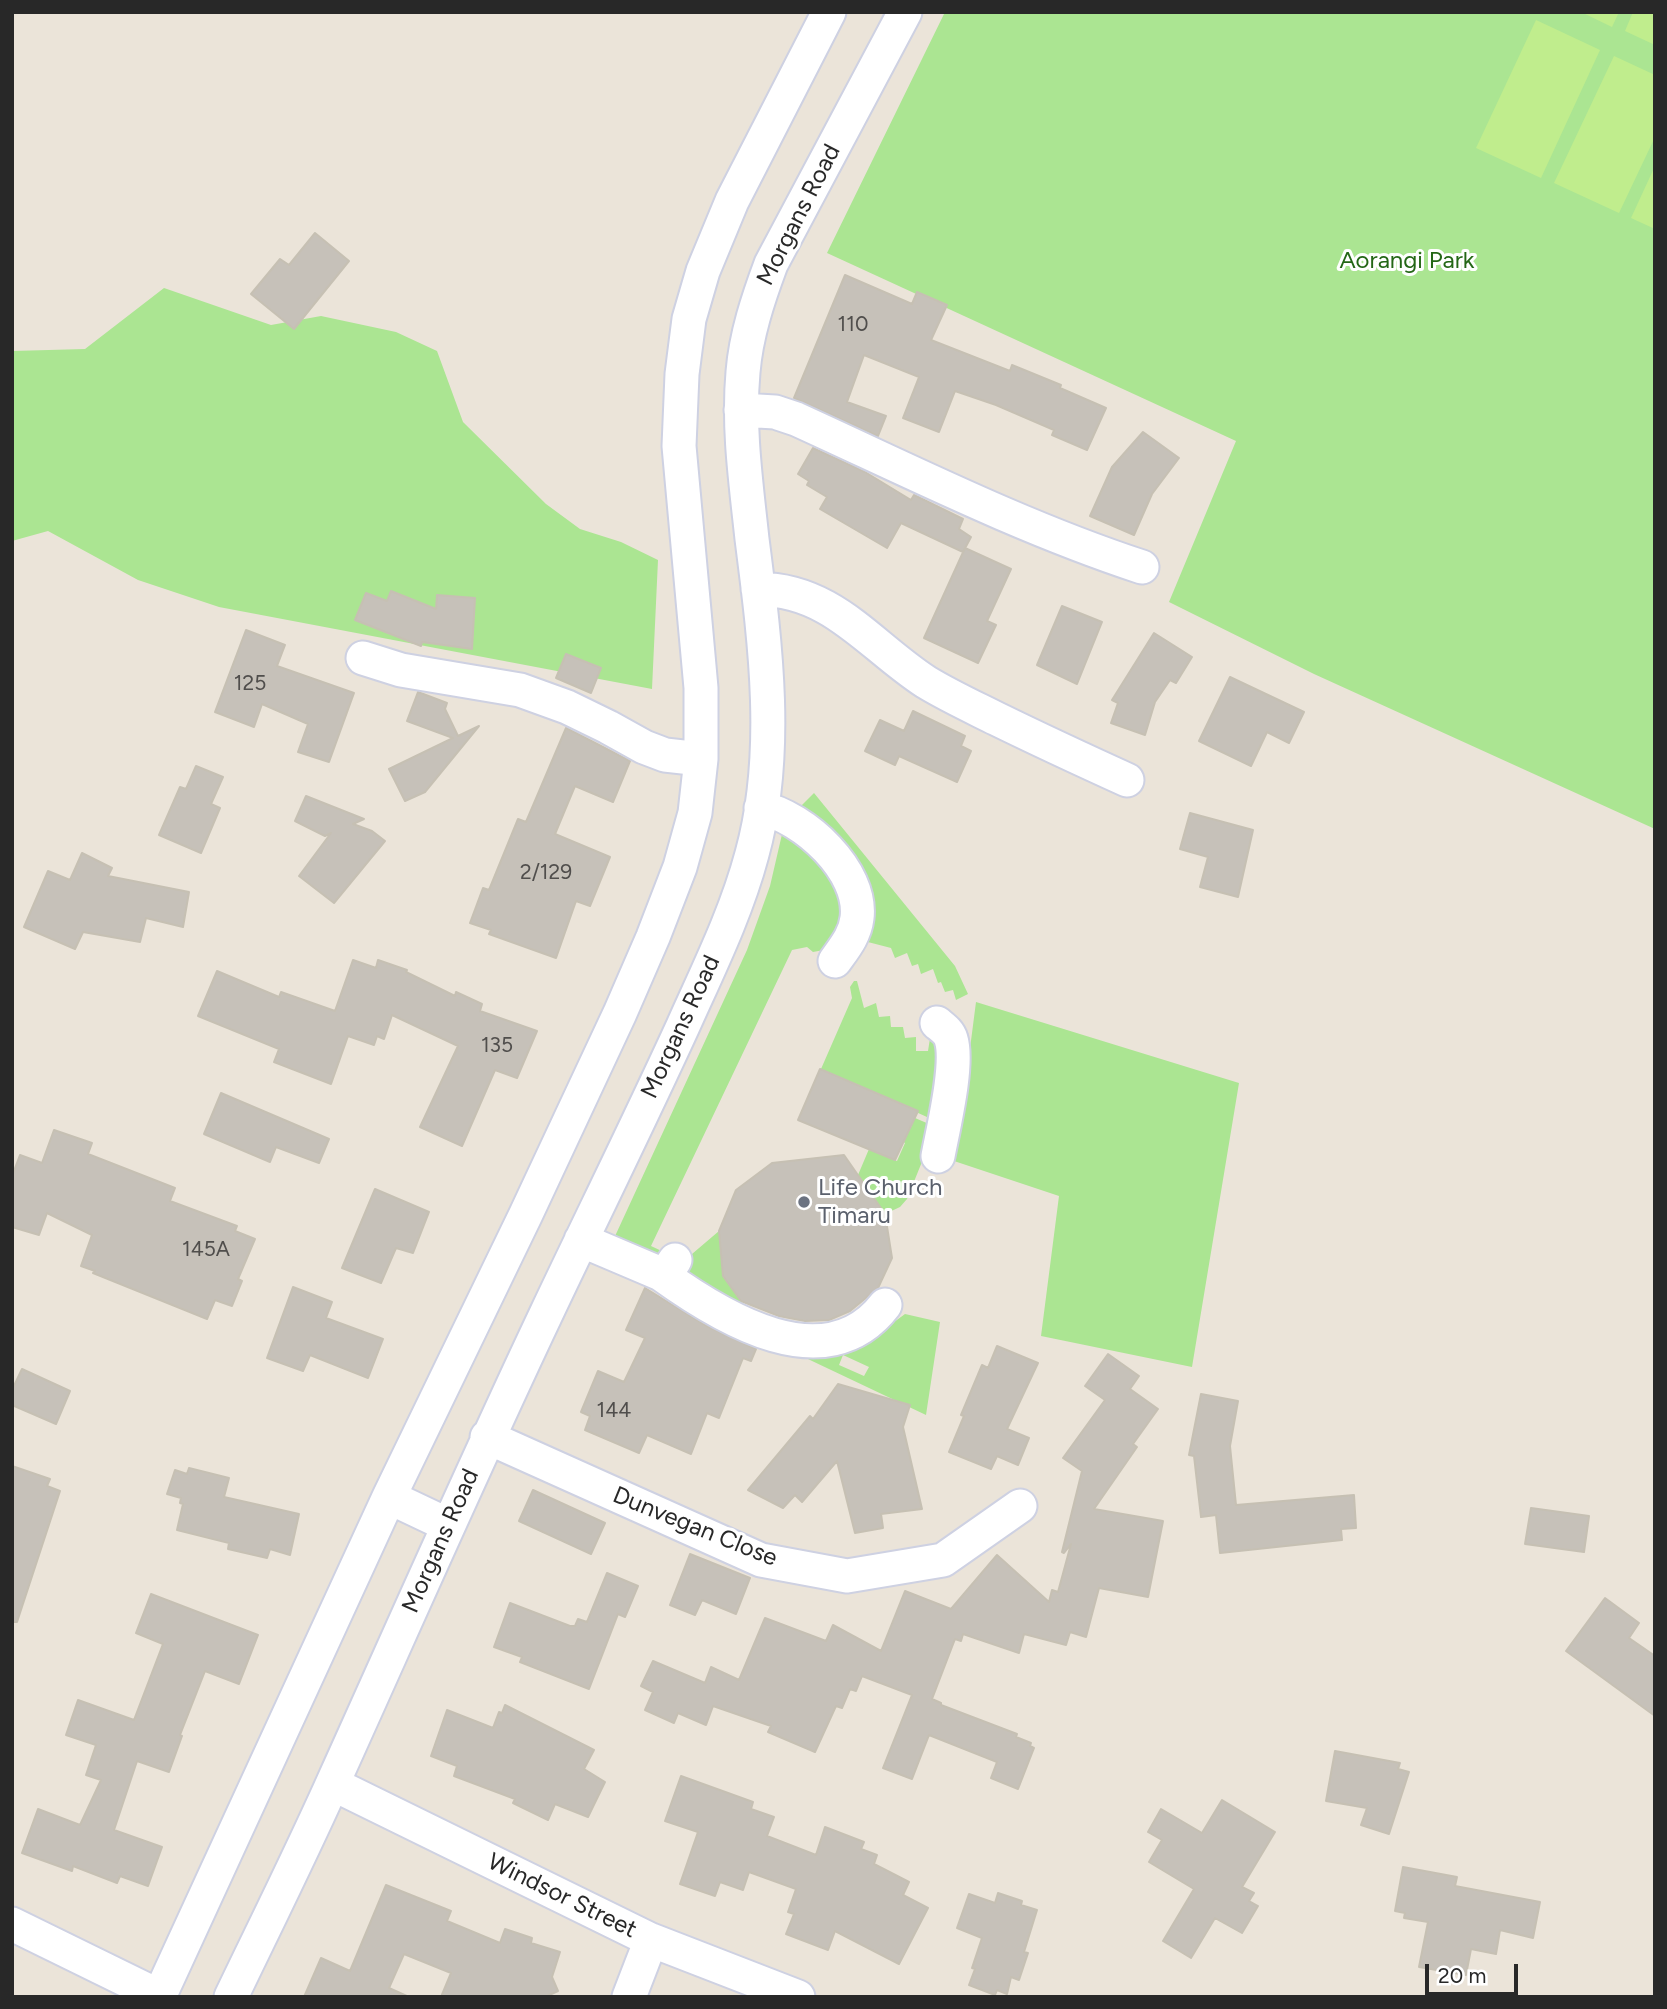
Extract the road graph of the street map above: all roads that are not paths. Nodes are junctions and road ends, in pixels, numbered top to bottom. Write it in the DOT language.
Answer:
graph roads {
  1 [pos="829,12"];
  2 [pos="905,12"];
  3 [pos="741,410"];
  4 [pos="1142,567"];
  5 [pos="758,589"];
  6 [pos="363,658"];
  7 [pos="701,758"];
  8 [pos="1127,780"];
  9 [pos="761,808"];
  10 [pos="850,952"];
  11 [pos="937,1023"];
  12 [pos="938,1156"];
  13 [pos="581,1240"];
  14 [pos="885,1304"];
  15 [pos="487,1437"];
  16 [pos="389,1497"];
  17 [pos="1020,1506"];
  18 [pos="448,1525"];
  19 [pos="332,1784"];
  20 [pos="12,1924"];
  21 [pos="651,1940"];
  22 [pos="160,1996"];
  23 [pos="231,1997"];
  24 [pos="629,1997"];
  25 [pos="798,1997"];
  1 -- 7 [label="street"];
  2 -- 3 [label="street, Morgans Road"];
  3 -- 4 [label="street"];
  3 -- 5 [label="street, Morgans Road"];
  5 -- 8 [label="street"];
  5 -- 9 [label="street, Morgans Road"];
  6 -- 7 [label="street"];
  7 -- 16 [label="street"];
  9 -- 10 [label="street"];
  9 -- 13 [label="street, Morgans Road"];
  11 -- 12 [label="street"];
  13 -- 14 [label="street"];
  13 -- 15 [label="street, Morgans Road"];
  15 -- 17 [label="street, Dunvegan Close"];
  15 -- 18 [label="street, Morgans Road"];
  16 -- 18 [label="street"];
  16 -- 22 [label="street"];
  18 -- 19 [label="street, Morgans Road"];
  19 -- 21 [label="street, Windsor Street"];
  19 -- 23 [label="street, Morgans Road"];
  20 -- 22 [label="street"];
  21 -- 24 [label="street"];
  21 -- 25 [label="street, Windsor Street"];
}
